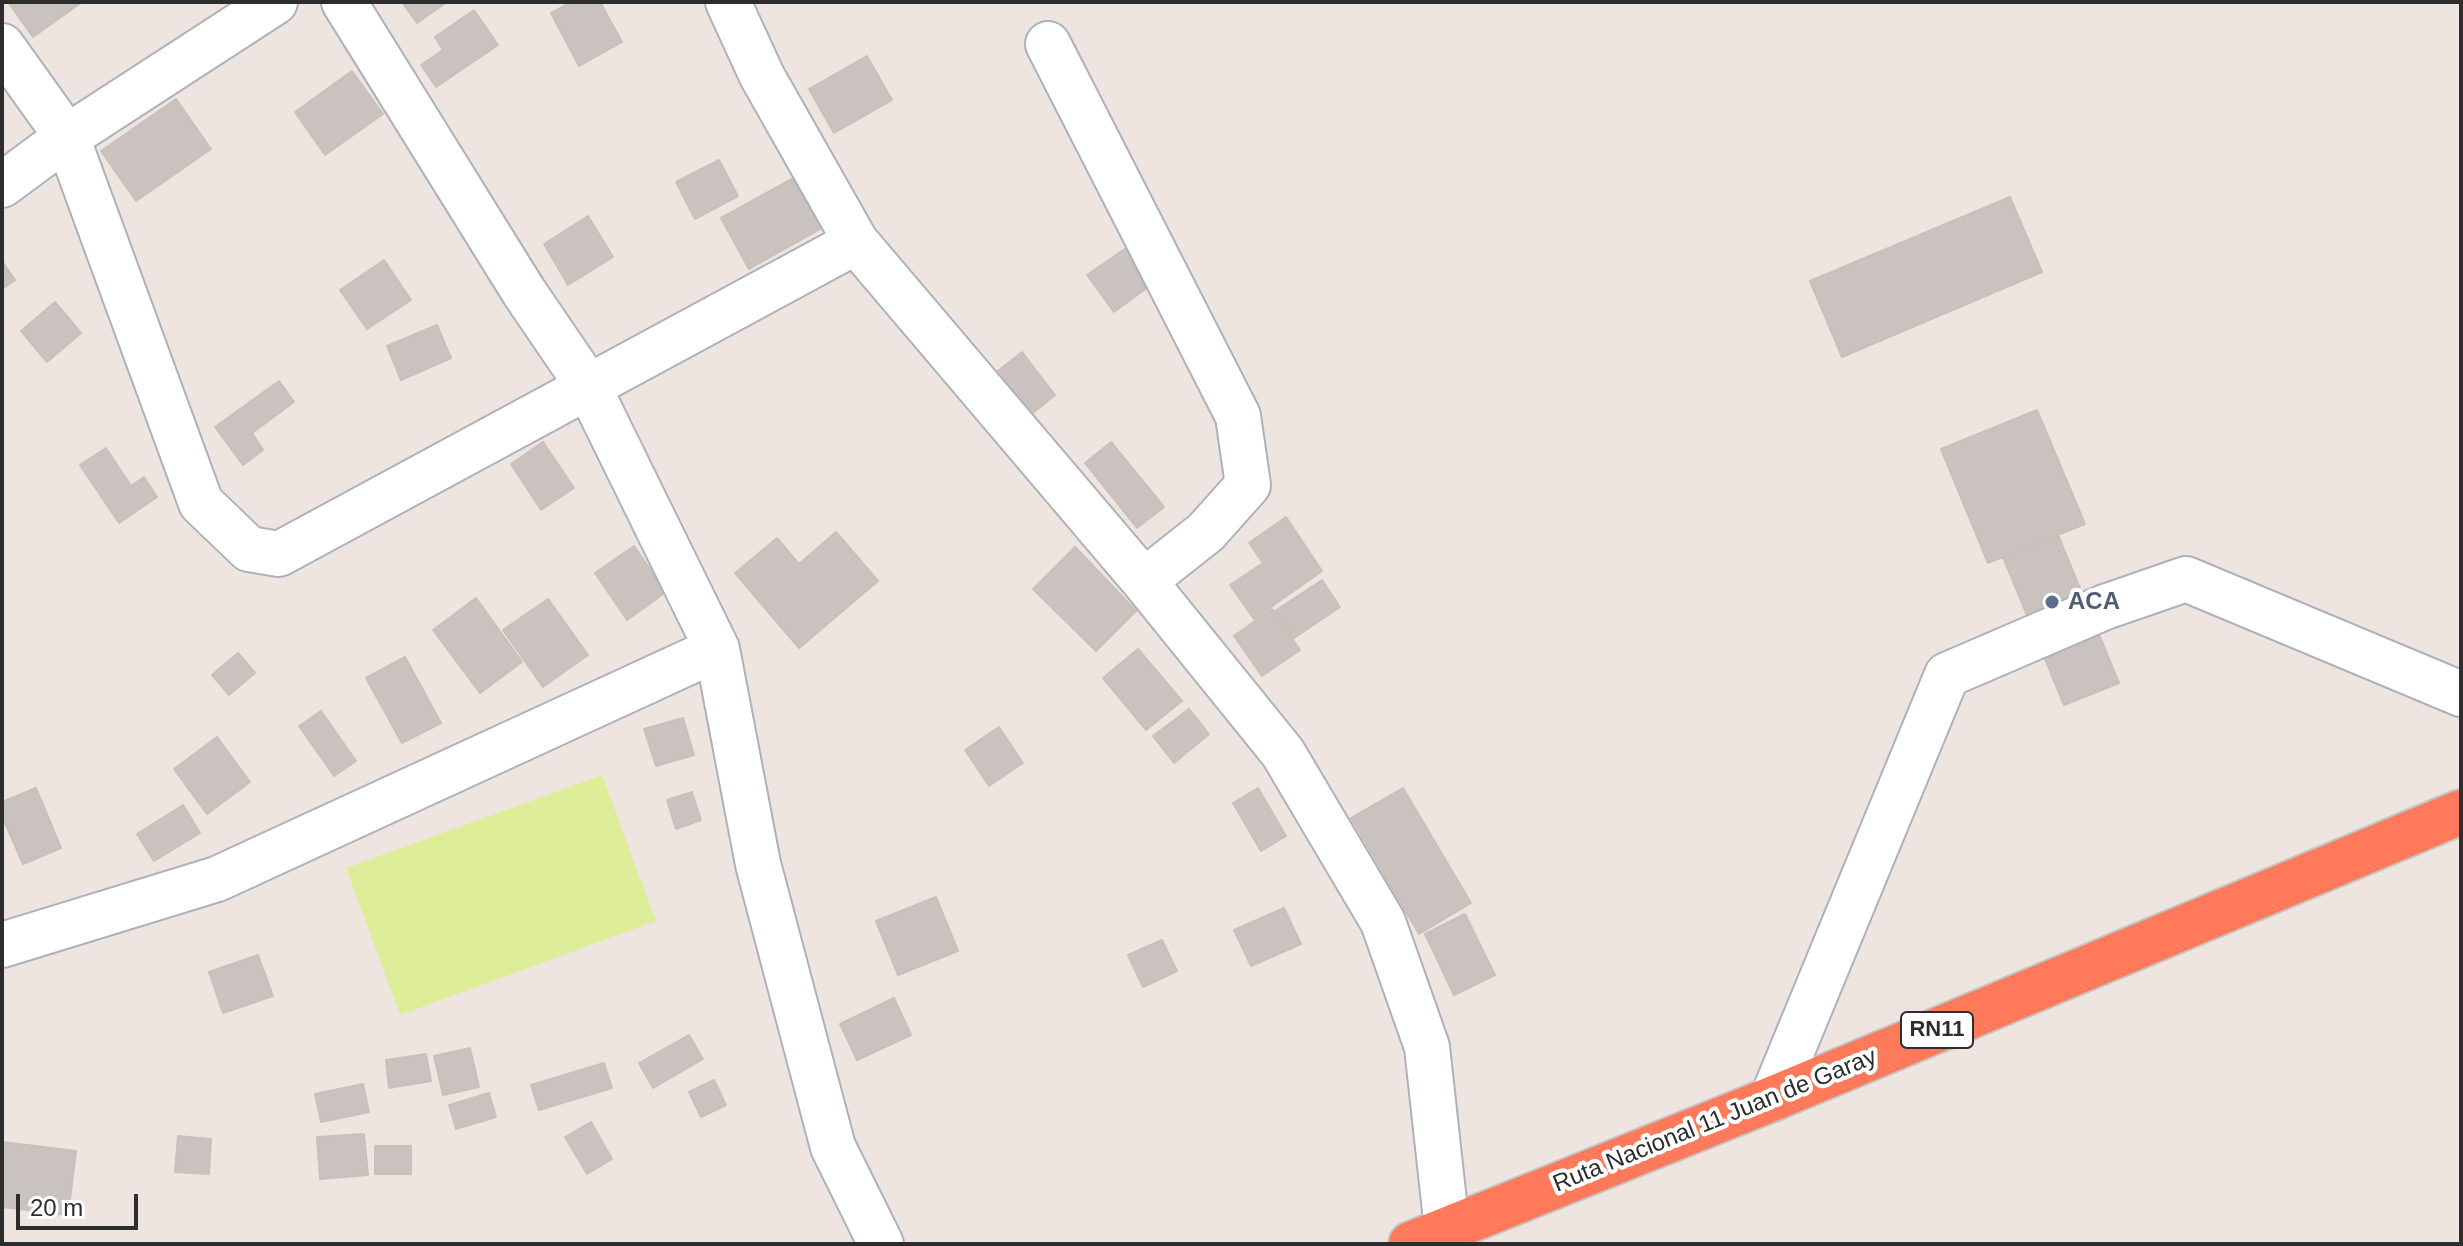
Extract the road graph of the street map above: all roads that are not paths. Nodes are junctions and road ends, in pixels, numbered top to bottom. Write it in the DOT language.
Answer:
graph roads {
  1 [pos="275,2"];
  2 [pos="344,2"];
  3 [pos="728,2"];
  4 [pos="1048,44"];
  5 [pos="2,46"];
  6 [pos="67,137"];
  7 [pos="2,185"];
  8 [pos="856,242"];
  9 [pos="588,386"];
  10 [pos="1144,581"];
  11 [pos="717,649"];
  12 [pos="2461,694"];
  13 [pos="2461,812"];
  14 [pos="2,945"];
  15 [pos="1772,1099"];
  16 [pos="1429,1236"];
  17 [pos="881,1244"];
  1 -- 6 [label="street"];
  2 -- 9 [label="street"];
  3 -- 8 [label="street"];
  4 -- 10 [label="street"];
  5 -- 6 [label="street"];
  6 -- 7 [label="street"];
  6 -- 9 [label="street"];
  8 -- 9 [label="street"];
  8 -- 10 [label="street"];
  9 -- 11 [label="street"];
  10 -- 16 [label="street"];
  11 -- 14 [label="street"];
  11 -- 17 [label="street"];
  12 -- 15 [label="street"];
  13 -- 15 [label="highway, Ruta Nacional 11 Juan de Garay / RN11"];
  15 -- 16 [label="highway, Ruta Nacional 11 Juan de Garay / RN11"];
}
